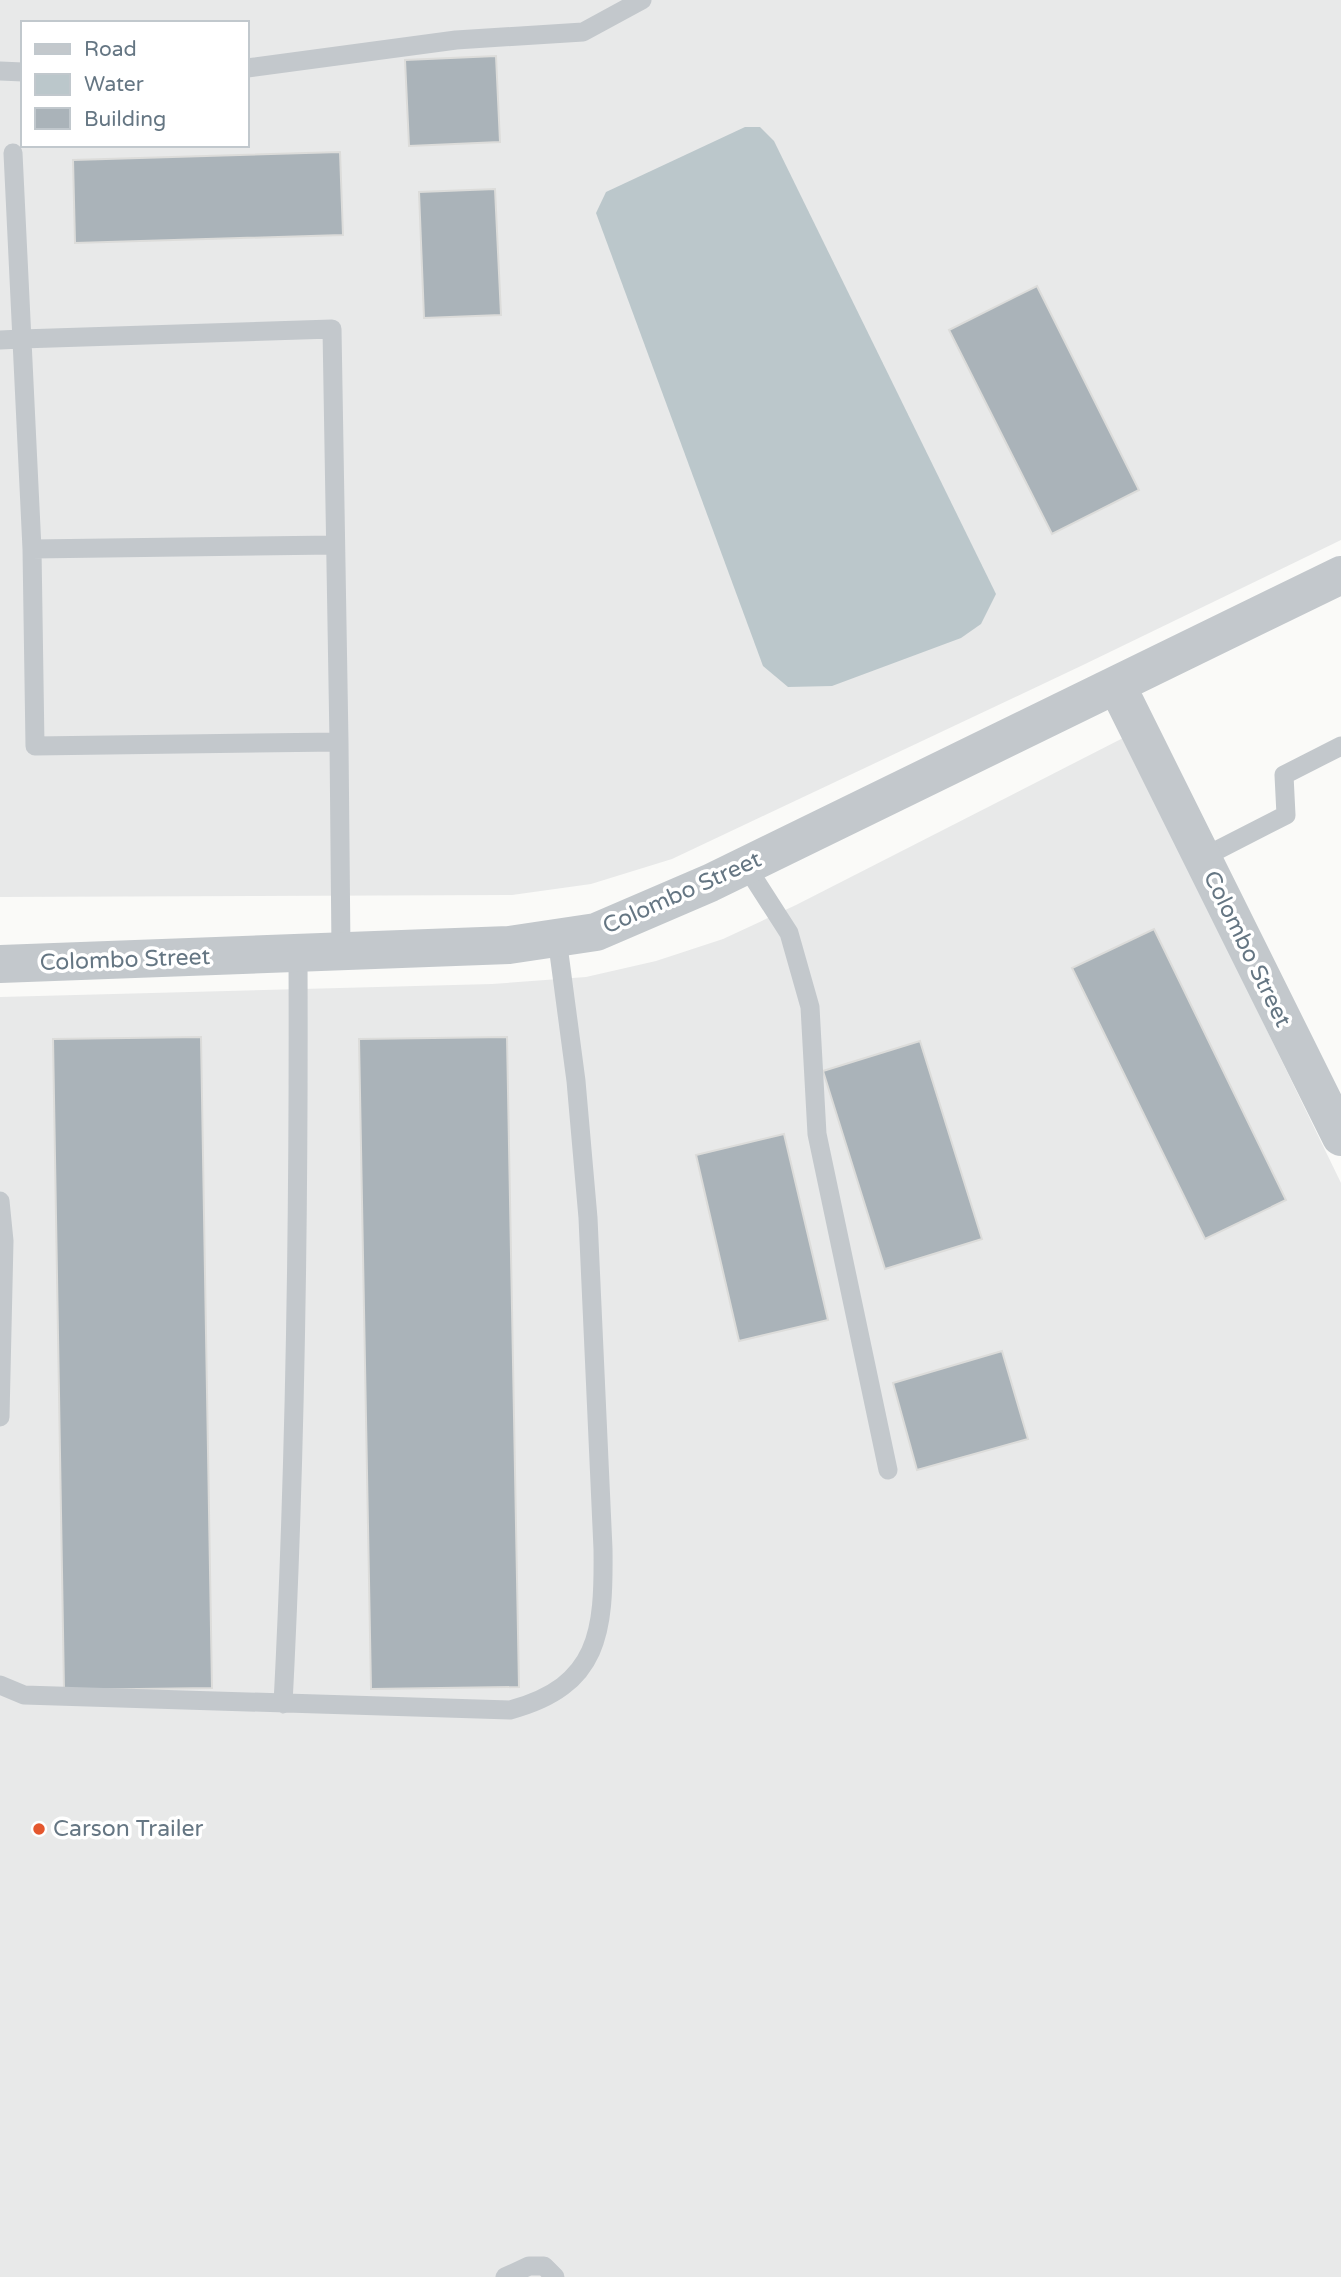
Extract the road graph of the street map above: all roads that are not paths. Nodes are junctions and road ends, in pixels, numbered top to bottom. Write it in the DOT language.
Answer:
graph roads {
  1 [pos="642,0"];
  2 [pos="248,68"];
  3 [pos="0,71"];
  4 [pos="21,72"];
  5 [pos="13,153"];
  6 [pos="21,339"];
  7 [pos="0,340"];
  8 [pos="335,545"];
  9 [pos="32,549"];
  10 [pos="1341,575"];
  11 [pos="1117,686"];
  12 [pos="339,742"];
  13 [pos="1341,747"];
  14 [pos="1202,858"];
  15 [pos="746,866"];
  16 [pos="557,938"];
  17 [pos="341,951"];
  18 [pos="298,953"];
  19 [pos="0,964"];
  20 [pos="1341,1137"];
  21 [pos="0,1201"];
  22 [pos="0,1418"];
  23 [pos="888,1470"];
  24 [pos="0,1685"];
  25 [pos="283,1704"];
  26 [pos="550,2272"];
  27 [pos="505,2277"];
  1 -- 2 [label="lane"];
  3 -- 4 [label="lane"];
  5 -- 6 [label="lane"];
  6 -- 7 [label="lane"];
  6 -- 8 [label="lane"];
  6 -- 9 [label="lane"];
  8 -- 9 [label="lane"];
  8 -- 12 [label="lane"];
  9 -- 12 [label="lane"];
  10 -- 11 [label="street, Colombo Street"];
  11 -- 14 [label="street, Colombo Street"];
  11 -- 15 [label="street, Colombo Street"];
  12 -- 17 [label="lane"];
  13 -- 14 [label="lane"];
  14 -- 20 [label="street, Colombo Street"];
  15 -- 16 [label="street, Colombo Street"];
  15 -- 23 [label="lane"];
  16 -- 17 [label="street, Colombo Street"];
  16 -- 25 [label="lane"];
  17 -- 18 [label="street, Colombo Street"];
  18 -- 19 [label="street, Colombo Street"];
  18 -- 25 [label="lane"];
  21 -- 22 [label="lane"];
  24 -- 25 [label="lane"];
  26 -- 27 [label="lane"];
}
